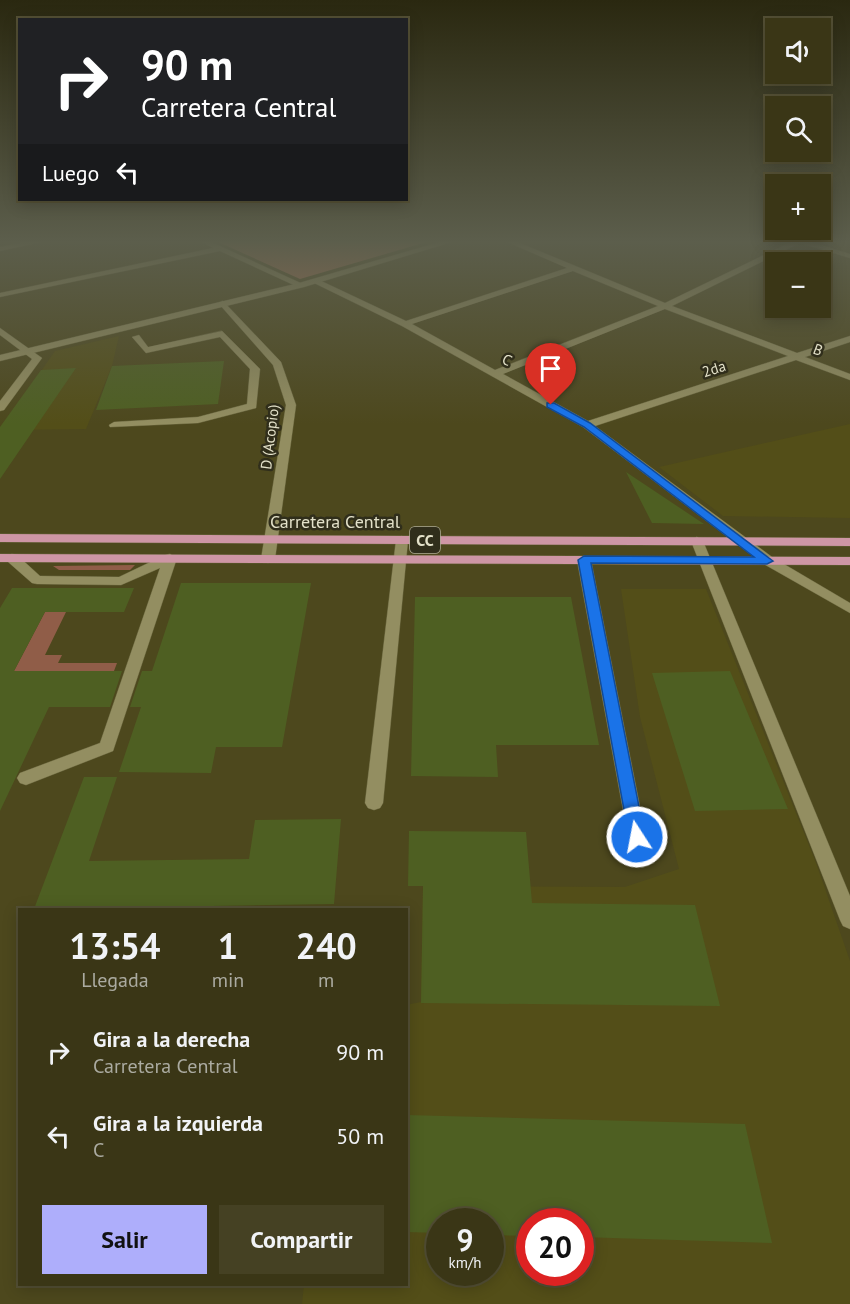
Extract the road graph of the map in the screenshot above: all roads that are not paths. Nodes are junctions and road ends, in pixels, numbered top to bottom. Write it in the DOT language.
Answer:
graph roads {
  1 [pos="228,302"];
  2 [pos="358,302"];
  3 [pos="472,302"];
  4 [pos="654,302"];
  5 [pos="673,302"];
  6 [pos="223,303"];
  7 [pos="664,306"];
  8 [pos="242,324"];
  9 [pos="405,324"];
  10 [pos="0,331"];
  11 [pos="222,334"];
  12 [pos="136,337"];
  13 [pos="850,339"];
  14 [pos="28,351"];
  15 [pos="798,357"];
  16 [pos="0,358"];
  17 [pos="496,374"];
  18 [pos="850,377"];
  19 [pos="0,408"];
  20 [pos="114,425"];
  21 [pos="587,425"];
  22 [pos="0,538"];
  23 [pos="270,539"];
  24 [pos="402,540"];
  25 [pos="697,541"];
  26 [pos="742,541"];
  27 [pos="850,542"];
  28 [pos="6,558"];
  29 [pos="170,558"];
  30 [pos="267,559"];
  31 [pos="399,559"];
  32 [pos="584,560"];
  33 [pos="705,560"];
  34 [pos="767,561"];
  35 [pos="850,561"];
  36 [pos="850,609"];
  37 [pos="27,778"];
  38 [pos="374,803"];
  39 [pos="637,837"];
  40 [pos="850,920"];
  1 -- 6 [label="street"];
  2 -- 9 [label="street, C"];
  3 -- 9 [label="street"];
  4 -- 7 [label="street, B"];
  5 -- 7 [label="street"];
  6 -- 8 [label="street, D (Acopio)"];
  6 -- 14 [label="street"];
  7 -- 15 [label="street, B"];
  7 -- 17 [label="street"];
  8 -- 11 [label="street"];
  8 -- 23 [label="street, D (Acopio)"];
  9 -- 17 [label="street, C"];
  10 -- 14 [label="street"];
  11 -- 12 [label="street"];
  11 -- 20 [label="street"];
  13 -- 15 [label="street, 2da"];
  14 -- 16 [label="street"];
  14 -- 19 [label="street"];
  15 -- 18 [label="street, B"];
  15 -- 21 [label="street, 2da"];
  17 -- 21 [label="street, C"];
  21 -- 26 [label="street, C"];
  22 -- 23 [label="main road, Carretera Central / CC"];
  23 -- 24 [label="main road, Carretera Central / CC"];
  23 -- 30 [label="street, D (Acopio)"];
  24 -- 25 [label="main road, Carretera Central / CC"];
  24 -- 31 [label="street"];
  25 -- 26 [label="main road, Carretera Central / CC"];
  25 -- 33 [label="street"];
  26 -- 27 [label="main road, Carretera Central / CC"];
  26 -- 34 [label="street, C"];
  28 -- 29 [label="main road, Carretera Central / CC"];
  28 -- 29 [label="street"];
  29 -- 30 [label="main road, Carretera Central / CC"];
  29 -- 37 [label="street"];
  30 -- 31 [label="main road, Carretera Central / CC"];
  31 -- 32 [label="main road, Carretera Central / CC"];
  31 -- 38 [label="street"];
  32 -- 33 [label="main road, Carretera Central / CC"];
  32 -- 39 [label="street"];
  33 -- 34 [label="main road, Carretera Central / CC"];
  33 -- 40 [label="street"];
  34 -- 35 [label="main road, Carretera Central / CC"];
  34 -- 36 [label="street, C"];
}
